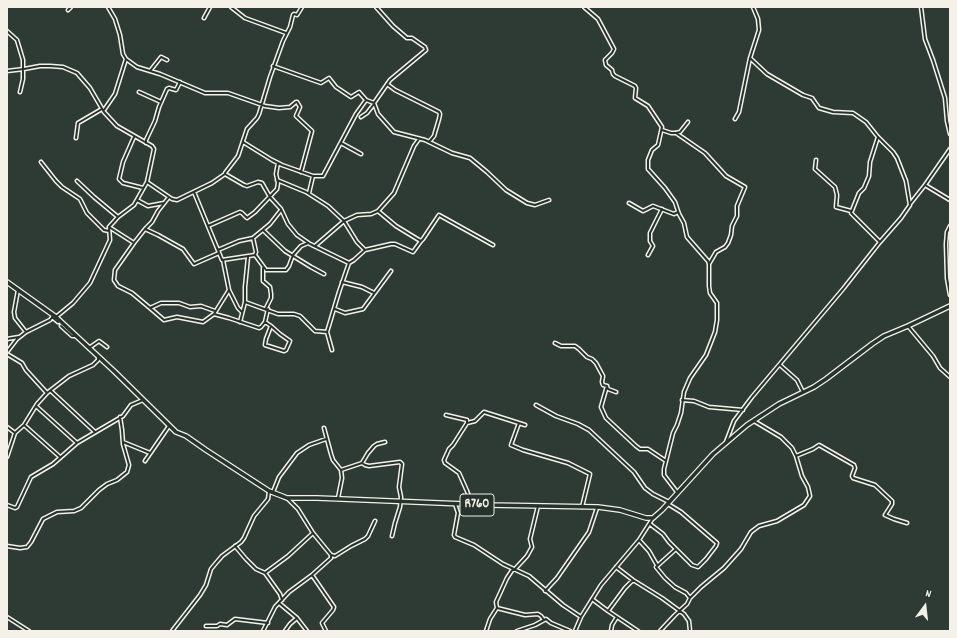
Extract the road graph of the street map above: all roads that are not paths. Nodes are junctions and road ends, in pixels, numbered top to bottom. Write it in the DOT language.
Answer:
graph roads {
  1 [pos="71,7"];
  2 [pos="108,7"];
  3 [pos="210,7"];
  4 [pos="230,7"];
  5 [pos="302,7"];
  6 [pos="376,7"];
  7 [pos="584,7"];
  8 [pos="753,7"];
  9 [pos="921,7"];
  10 [pos="68,10"];
  11 [pos="204,18"];
  12 [pos="7,31"];
  13 [pos="286,33"];
  14 [pos="126,58"];
  15 [pos="750,58"];
  16 [pos="167,60"];
  17 [pos="273,66"];
  18 [pos="24,69"];
  19 [pos="150,70"];
  20 [pos="7,71"];
  21 [pos="180,82"];
  22 [pos="387,84"];
  23 [pos="20,92"];
  24 [pos="139,92"];
  25 [pos="366,100"];
  26 [pos="161,102"];
  27 [pos="374,104"];
  28 [pos="262,105"];
  29 [pos="103,109"];
  30 [pos="361,117"];
  31 [pos="735,119"];
  32 [pos="688,122"];
  33 [pos="662,130"];
  34 [pos="676,133"];
  35 [pos="950,134"];
  36 [pos="134,137"];
  37 [pos="878,137"];
  38 [pos="76,138"];
  39 [pos="419,139"];
  40 [pos="243,142"];
  41 [pos="429,142"];
  42 [pos="146,143"];
  43 [pos="341,143"];
  44 [pos="950,150"];
  45 [pos="361,154"];
  46 [pos="816,160"];
  47 [pos="41,162"];
  48 [pos="278,163"];
  49 [pos="301,172"];
  50 [pos="225,174"];
  51 [pos="312,176"];
  52 [pos="277,180"];
  53 [pos="77,181"];
  54 [pos="147,182"];
  55 [pos="925,185"];
  56 [pos="143,188"];
  57 [pos="194,191"];
  58 [pos="309,193"];
  59 [pos="169,197"];
  60 [pos="270,197"];
  61 [pos="137,200"];
  62 [pos="549,200"];
  63 [pos="950,200"];
  64 [pos="165,203"];
  65 [pos="629,203"];
  66 [pos="910,205"];
  67 [pos="281,209"];
  68 [pos="662,209"];
  69 [pos="378,211"];
  70 [pos="850,211"];
  71 [pos="678,212"];
  72 [pos="118,217"];
  73 [pos="344,221"];
  74 [pos="208,226"];
  75 [pos="950,226"];
  76 [pos="109,227"];
  77 [pos="145,230"];
  78 [pos="263,230"];
  79 [pos="109,231"];
  80 [pos="252,238"];
  81 [pos="421,241"];
  82 [pos="880,242"];
  83 [pos="134,243"];
  84 [pos="308,243"];
  85 [pos="493,245"];
  86 [pos="314,247"];
  87 [pos="365,250"];
  88 [pos="219,252"];
  89 [pos="255,255"];
  90 [pos="648,255"];
  91 [pos="293,256"];
  92 [pos="248,257"];
  93 [pos="223,260"];
  94 [pos="349,263"];
  95 [pos="709,264"];
  96 [pos="263,267"];
  97 [pos="391,272"];
  98 [pos="324,274"];
  99 [pos="7,282"];
  100 [pos="342,282"];
  101 [pos="18,290"];
  102 [pos="229,290"];
  103 [pos="374,293"];
  104 [pos="950,295"];
  105 [pos="245,302"];
  106 [pos="950,306"];
  107 [pos="150,308"];
  108 [pos="267,309"];
  109 [pos="335,309"];
  110 [pos="215,311"];
  111 [pos="242,312"];
  112 [pos="214,314"];
  113 [pos="54,316"];
  114 [pos="58,322"];
  115 [pos="240,322"];
  116 [pos="265,322"];
  117 [pos="61,326"];
  118 [pos="271,326"];
  119 [pos="908,326"];
  120 [pos="26,332"];
  121 [pos="327,332"];
  122 [pos="76,336"];
  123 [pos="19,337"];
  124 [pos="7,339"];
  125 [pos="555,344"];
  126 [pos="107,347"];
  127 [pos="89,348"];
  128 [pos="332,350"];
  129 [pos="7,353"];
  130 [pos="98,356"];
  131 [pos="780,365"];
  132 [pos="950,377"];
  133 [pos="607,386"];
  134 [pos="51,391"];
  135 [pos="616,392"];
  136 [pos="803,392"];
  137 [pos="47,394"];
  138 [pos="143,400"];
  139 [pos="682,400"];
  140 [pos="536,405"];
  141 [pos="36,406"];
  142 [pos="743,410"];
  143 [pos="446,416"];
  144 [pos="120,417"];
  145 [pos="753,421"];
  146 [pos="467,423"];
  147 [pos="519,423"];
  148 [pos="24,425"];
  149 [pos="525,425"];
  150 [pos="169,426"];
  151 [pos="7,427"];
  152 [pos="324,428"];
  153 [pos="95,432"];
  154 [pos="15,433"];
  155 [pos="326,439"];
  156 [pos="123,442"];
  157 [pos="385,442"];
  158 [pos="77,443"];
  159 [pos="725,444"];
  160 [pos="150,453"];
  161 [pos="796,456"];
  162 [pos="7,457"];
  163 [pos="60,457"];
  164 [pos="145,461"];
  165 [pos="666,461"];
  166 [pos="362,463"];
  167 [pos="341,470"];
  168 [pos="271,492"];
  169 [pos="678,493"];
  170 [pos="287,498"];
  171 [pos="337,499"];
  172 [pos="400,501"];
  173 [pos="669,503"];
  174 [pos="455,504"];
  175 [pos="469,504"];
  176 [pos="7,505"];
  177 [pos="538,506"];
  178 [pos="582,507"];
  179 [pos="598,507"];
  180 [pos="653,518"];
  181 [pos="374,521"];
  182 [pos="907,523"];
  183 [pos="650,524"];
  184 [pos="313,533"];
  185 [pos="392,536"];
  186 [pos="639,540"];
  187 [pos="7,546"];
  188 [pos="235,546"];
  189 [pos="676,548"];
  190 [pos="331,555"];
  191 [pos="657,565"];
  192 [pos="616,567"];
  193 [pos="514,569"];
  194 [pos="265,573"];
  195 [pos="312,575"];
  196 [pos="633,580"];
  197 [pos="545,591"];
  198 [pos="690,598"];
  199 [pos="592,599"];
  200 [pos="282,600"];
  201 [pos="279,603"];
  202 [pos="497,608"];
  203 [pos="680,610"];
  204 [pos="608,611"];
  205 [pos="7,616"];
  206 [pos="581,617"];
  207 [pos="617,617"];
  208 [pos="297,618"];
  209 [pos="544,620"];
  210 [pos="268,623"];
  211 [pos="206,626"];
  212 [pos="28,631"];
  213 [pos="172,631"];
  214 [pos="263,631"];
  215 [pos="285,631"];
  216 [pos="307,631"];
  217 [pos="326,631"];
  218 [pos="486,631"];
  219 [pos="517,631"];
  220 [pos="570,631"];
  221 [pos="575,631"];
  222 [pos="611,631"];
  223 [pos="638,631"];
  224 [pos="660,631"];
  225 [pos="690,631"];
  1 -- 10 [label="street"];
  2 -- 14 [label="street"];
  3 -- 11 [label="street"];
  4 -- 13 [label="street"];
  5 -- 13 [label="street"];
  6 -- 22 [label="street"];
  7 -- 33 [label="street"];
  8 -- 15 [label="street"];
  9 -- 35 [label="street"];
  12 -- 18 [label="street"];
  13 -- 17 [label="street"];
  14 -- 19 [label="street"];
  14 -- 29 [label="street"];
  15 -- 31 [label="street"];
  15 -- 37 [label="street"];
  16 -- 19 [label="street"];
  17 -- 25 [label="street"];
  17 -- 28 [label="street"];
  18 -- 20 [label="street"];
  18 -- 23 [label="street"];
  18 -- 29 [label="street"];
  19 -- 21 [label="street"];
  21 -- 26 [label="street"];
  21 -- 28 [label="street"];
  22 -- 27 [label="street"];
  22 -- 41 [label="street"];
  24 -- 26 [label="street"];
  25 -- 27 [label="street"];
  25 -- 43 [label="street"];
  26 -- 42 [label="street"];
  27 -- 30 [label="street"];
  27 -- 39 [label="street"];
  28 -- 40 [label="street"];
  28 -- 49 [label="street"];
  29 -- 36 [label="street"];
  29 -- 38 [label="street"];
  32 -- 34 [label="street"];
  33 -- 34 [label="street"];
  33 -- 71 [label="street"];
  34 -- 95 [label="street"];
  36 -- 42 [label="street"];
  36 -- 56 [label="street"];
  37 -- 66 [label="street"];
  37 -- 70 [label="street"];
  39 -- 41 [label="street"];
  39 -- 69 [label="street"];
  40 -- 48 [label="street"];
  40 -- 50 [label="street"];
  41 -- 62 [label="street"];
  42 -- 54 [label="street"];
  43 -- 45 [label="street"];
  43 -- 51 [label="street"];
  44 -- 55 [label="street"];
  46 -- 70 [label="street"];
  47 -- 79 [label="street"];
  48 -- 49 [label="street"];
  48 -- 52 [label="street"];
  49 -- 51 [label="street"];
  50 -- 57 [label="street"];
  50 -- 60 [label="street"];
  51 -- 58 [label="street"];
  52 -- 58 [label="street"];
  52 -- 60 [label="street"];
  53 -- 72 [label="street"];
  54 -- 56 [label="street"];
  54 -- 59 [label="street"];
  55 -- 63 [label="street"];
  55 -- 66 [label="street"];
  56 -- 61 [label="street"];
  57 -- 59 [label="street"];
  57 -- 74 [label="street"];
  58 -- 73 [label="street"];
  59 -- 64 [label="street"];
  60 -- 67 [label="street"];
  60 -- 74 [label="street"];
  61 -- 64 [label="street"];
  61 -- 72 [label="street"];
  64 -- 77 [label="street"];
  65 -- 68 [label="street"];
  66 -- 82 [label="street"];
  67 -- 78 [label="street"];
  67 -- 84 [label="street"];
  68 -- 71 [label="street"];
  68 -- 90 [label="street"];
  69 -- 73 [label="street"];
  69 -- 81 [label="street"];
  70 -- 82 [label="street"];
  71 -- 95 [label="street"];
  72 -- 76 [label="street"];
  73 -- 86 [label="street"];
  73 -- 87 [label="street"];
  74 -- 88 [label="street"];
  75 -- 104 [label="street"];
  76 -- 79 [label="street"];
  76 -- 83 [label="street"];
  77 -- 83 [label="street"];
  77 -- 88 [label="street"];
  78 -- 80 [label="street"];
  78 -- 91 [label="street"];
  79 -- 113 [label="street"];
  80 -- 88 [label="street"];
  80 -- 89 [label="street"];
  81 -- 85 [label="street"];
  81 -- 87 [label="street"];
  82 -- 131 [label="street"];
  83 -- 107 [label="street"];
  84 -- 86 [label="street"];
  84 -- 91 [label="street"];
  86 -- 94 [label="street"];
  87 -- 94 [label="street"];
  88 -- 93 [label="street"];
  89 -- 92 [label="street"];
  89 -- 96 [label="street"];
  91 -- 96 [label="street"];
  91 -- 98 [label="street"];
  92 -- 93 [label="street"];
  92 -- 105 [label="street"];
  93 -- 102 [label="street"];
  94 -- 100 [label="street"];
  95 -- 139 [label="street"];
  96 -- 108 [label="street"];
  97 -- 103 [label="street"];
  99 -- 101 [label="main road, R760"];
  100 -- 103 [label="street"];
  100 -- 109 [label="street"];
  101 -- 113 [label="main road, R760"];
  101 -- 120 [label="street"];
  102 -- 110 [label="street"];
  102 -- 111 [label="street"];
  103 -- 109 [label="street"];
  105 -- 108 [label="street"];
  105 -- 111 [label="street"];
  106 -- 119 [label="main road"];
  107 -- 110 [label="street"];
  107 -- 112 [label="street"];
  108 -- 116 [label="street"];
  108 -- 121 [label="street"];
  109 -- 121 [label="street"];
  110 -- 112 [label="street"];
  111 -- 115 [label="street"];
  112 -- 115 [label="street"];
  113 -- 114 [label="street"];
  113 -- 120 [label="street"];
  113 -- 122 [label="main road, R760"];
  115 -- 116 [label="street"];
  116 -- 118 [label="street"];
  117 -- 122 [label="street"];
  118 -- 118 [label="street"];
  119 -- 132 [label="street"];
  119 -- 136 [label="main road"];
  120 -- 123 [label="street"];
  121 -- 128 [label="street"];
  122 -- 127 [label="main road, R760"];
  123 -- 124 [label="street"];
  123 -- 129 [label="street"];
  125 -- 133 [label="street"];
  126 -- 127 [label="street"];
  127 -- 130 [label="main road, R760"];
  129 -- 137 [label="street"];
  130 -- 134 [label="street"];
  130 -- 138 [label="main road, R760"];
  131 -- 136 [label="street"];
  131 -- 142 [label="street"];
  133 -- 135 [label="street"];
  133 -- 165 [label="street"];
  134 -- 137 [label="street"];
  134 -- 153 [label="street"];
  136 -- 145 [label="main road"];
  137 -- 141 [label="street"];
  138 -- 144 [label="street"];
  138 -- 150 [label="main road, R760"];
  139 -- 142 [label="street"];
  139 -- 165 [label="street"];
  140 -- 173 [label="street"];
  141 -- 148 [label="street"];
  141 -- 158 [label="street"];
  142 -- 159 [label="street"];
  143 -- 146 [label="street"];
  144 -- 153 [label="street"];
  144 -- 156 [label="street"];
  145 -- 159 [label="main road"];
  145 -- 161 [label="street"];
  146 -- 147 [label="street"];
  146 -- 175 [label="street"];
  147 -- 149 [label="street"];
  147 -- 178 [label="street"];
  148 -- 154 [label="street"];
  148 -- 163 [label="street"];
  150 -- 160 [label="street"];
  150 -- 168 [label="main road, R760"];
  151 -- 154 [label="street"];
  152 -- 155 [label="street"];
  153 -- 158 [label="street"];
  154 -- 162 [label="street"];
  155 -- 167 [label="street"];
  155 -- 168 [label="street"];
  156 -- 160 [label="street"];
  156 -- 187 [label="street"];
  157 -- 166 [label="street"];
  158 -- 163 [label="street"];
  159 -- 169 [label="main road"];
  160 -- 164 [label="street"];
  161 -- 182 [label="street"];
  161 -- 198 [label="street"];
  163 -- 176 [label="street"];
  165 -- 169 [label="street"];
  166 -- 167 [label="street"];
  166 -- 172 [label="street"];
  167 -- 171 [label="street"];
  168 -- 170 [label="main road, R760"];
  168 -- 188 [label="street"];
  169 -- 173 [label="main road"];
  170 -- 171 [label="main road, R760"];
  170 -- 184 [label="street"];
  171 -- 172 [label="main road, R760"];
  172 -- 174 [label="main road, R760"];
  172 -- 185 [label="street"];
  173 -- 180 [label="main road"];
  173 -- 189 [label="street"];
  174 -- 175 [label="main road, R760"];
  174 -- 193 [label="street"];
  175 -- 177 [label="main road, R760"];
  177 -- 178 [label="main road, R760"];
  177 -- 193 [label="street"];
  178 -- 179 [label="main road, R760"];
  179 -- 180 [label="main road, R760"];
  179 -- 197 [label="street"];
  180 -- 183 [label="street"];
  181 -- 190 [label="street"];
  183 -- 186 [label="street"];
  183 -- 189 [label="street"];
  184 -- 190 [label="street"];
  184 -- 194 [label="street"];
  186 -- 191 [label="street"];
  186 -- 192 [label="street"];
  188 -- 194 [label="street"];
  188 -- 213 [label="street"];
  189 -- 191 [label="street"];
  190 -- 195 [label="street"];
  191 -- 198 [label="street"];
  192 -- 196 [label="street"];
  192 -- 199 [label="street"];
  193 -- 197 [label="street"];
  193 -- 202 [label="street"];
  194 -- 200 [label="street"];
  195 -- 200 [label="street"];
  195 -- 217 [label="street"];
  196 -- 203 [label="street"];
  196 -- 204 [label="street"];
  197 -- 206 [label="street"];
  198 -- 203 [label="street"];
  199 -- 204 [label="street"];
  199 -- 206 [label="street"];
  200 -- 201 [label="street"];
  201 -- 208 [label="street"];
  201 -- 210 [label="street"];
  202 -- 209 [label="street"];
  202 -- 218 [label="street"];
  203 -- 224 [label="street"];
  203 -- 225 [label="street"];
  204 -- 207 [label="street"];
  205 -- 212 [label="street"];
  206 -- 221 [label="street"];
  207 -- 222 [label="street"];
  207 -- 223 [label="street"];
  208 -- 215 [label="street"];
  208 -- 216 [label="street"];
  209 -- 219 [label="street"];
  209 -- 220 [label="street"];
  210 -- 211 [label="street"];
  210 -- 214 [label="street"];
}
